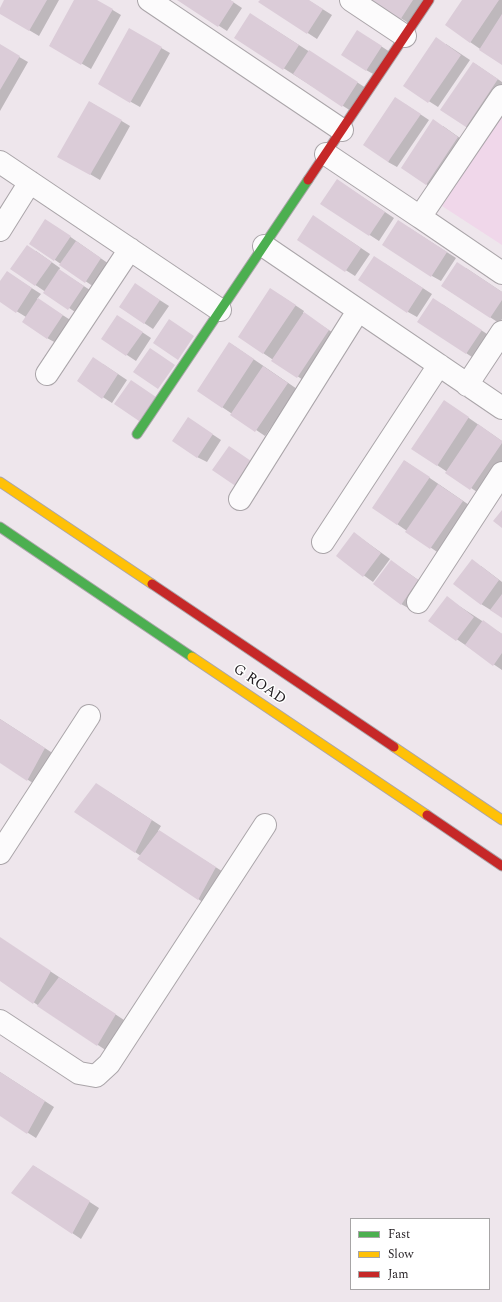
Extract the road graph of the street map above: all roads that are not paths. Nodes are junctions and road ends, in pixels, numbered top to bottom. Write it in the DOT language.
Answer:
graph roads {
  1 [pos="149,0"];
  2 [pos="350,0"];
  3 [pos="429,0"];
  4 [pos="405,36"];
  5 [pos="501,101"];
  6 [pos="342,130"];
  7 [pos="326,154"];
  8 [pos="0,162"];
  9 [pos="30,182"];
  10 [pos="420,218"];
  11 [pos="0,230"];
  12 [pos="264,246"];
  13 [pos="130,249"];
  14 [pos="502,273"];
  15 [pos="220,310"];
  16 [pos="358,310"];
  17 [pos="502,332"];
  18 [pos="439,365"];
  19 [pos="47,374"];
  20 [pos="467,384"];
  21 [pos="502,408"];
  22 [pos="137,434"];
  23 [pos="502,473"];
  24 [pos="0,482"];
  25 [pos="240,500"];
  26 [pos="0,527"];
  27 [pos="323,542"];
  28 [pos="418,602"];
  29 [pos="89,716"];
  30 [pos="502,820"];
  31 [pos="265,825"];
  32 [pos="0,853"];
  33 [pos="502,866"];
  34 [pos="0,1021"];
  1 -- 6 [label="street"];
  2 -- 4 [label="street"];
  3 -- 4 [label="street"];
  4 -- 6 [label="street"];
  5 -- 10 [label="street"];
  6 -- 7 [label="street"];
  7 -- 10 [label="street"];
  7 -- 12 [label="street"];
  8 -- 9 [label="street"];
  9 -- 11 [label="street"];
  9 -- 13 [label="street"];
  10 -- 14 [label="street"];
  12 -- 15 [label="street"];
  12 -- 16 [label="street"];
  13 -- 15 [label="street"];
  13 -- 19 [label="street"];
  15 -- 22 [label="street"];
  16 -- 18 [label="street"];
  16 -- 25 [label="street"];
  17 -- 20 [label="street"];
  18 -- 20 [label="street"];
  18 -- 27 [label="street"];
  20 -- 21 [label="street"];
  23 -- 28 [label="street"];
  24 -- 30 [label="street, G ROAD"];
  26 -- 33 [label="street, G ROAD"];
  29 -- 32 [label="street"];
  31 -- 34 [label="street"];
}
